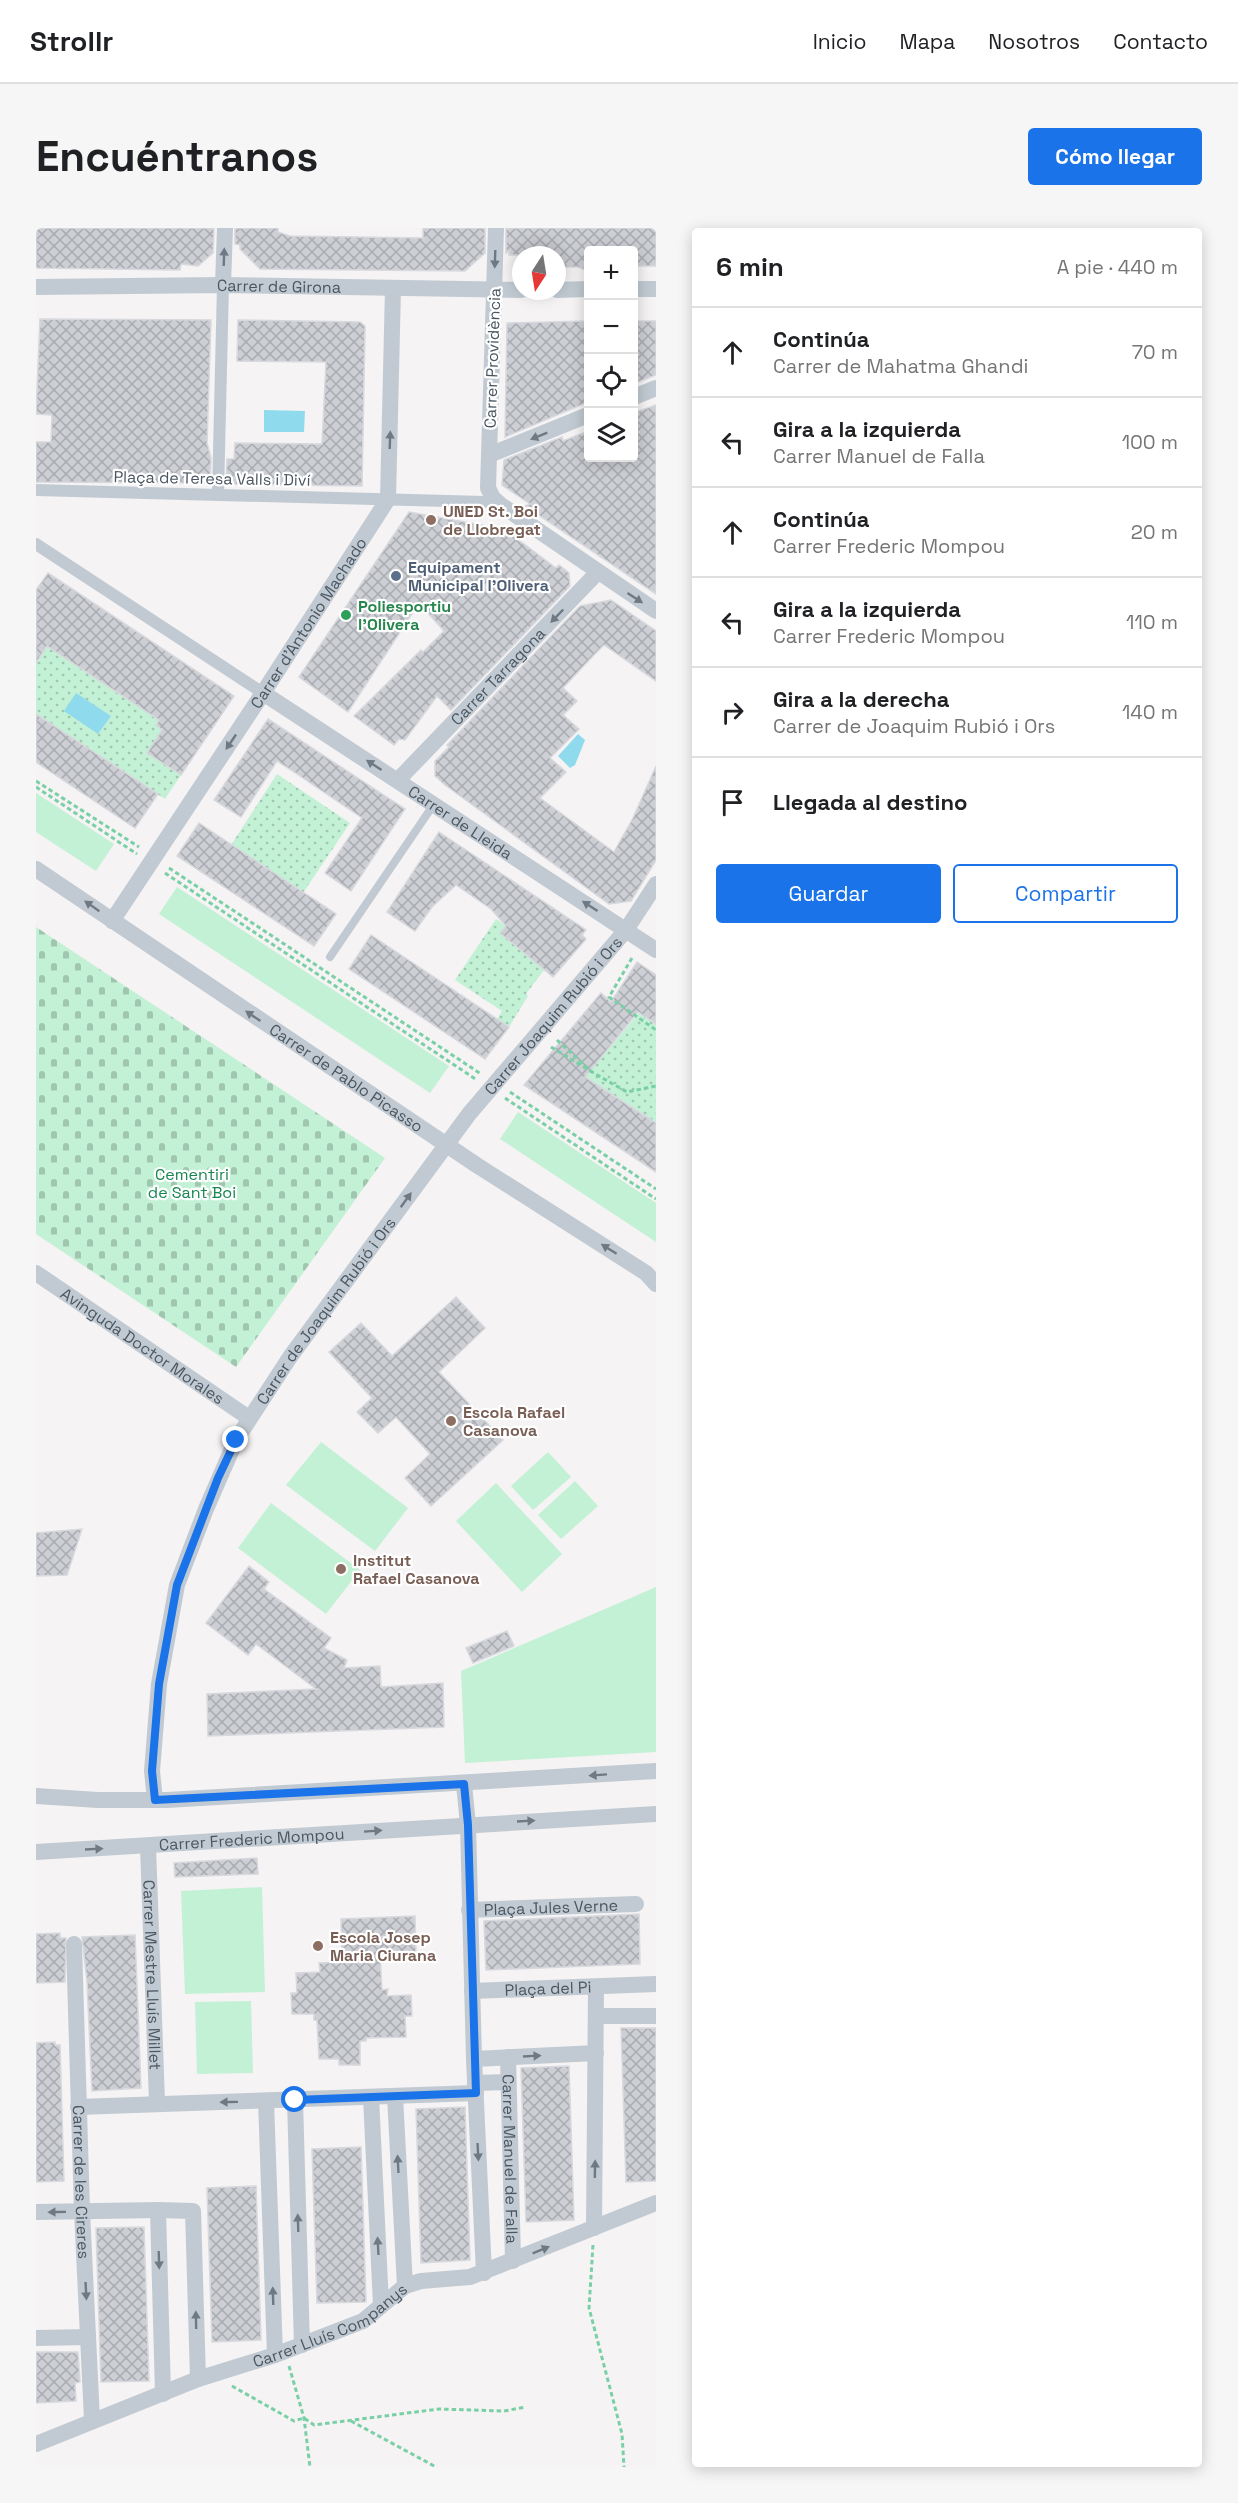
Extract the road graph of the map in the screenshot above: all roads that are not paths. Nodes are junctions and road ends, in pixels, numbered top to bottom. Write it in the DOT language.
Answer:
graph roads {
  1 [pos="225,228"];
  2 [pos="496,228"];
  3 [pos="223,285"];
  4 [pos="36,287"];
  5 [pos="393,288"];
  6 [pos="638,289"];
  7 [pos="656,289"];
  8 [pos="495,290"];
  9 [pos="512,290"];
  10 [pos="566,290"];
  11 [pos="584,290"];
  12 [pos="656,388"];
  13 [pos="638,395"];
  14 [pos="584,418"];
  15 [pos="489,456"];
  16 [pos="36,490"];
  17 [pos="491,493"];
  18 [pos="218,494"];
  19 [pos="388,499"];
  20 [pos="36,544"];
  21 [pos="597,573"];
  22 [pos="656,611"];
  23 [pos="263,693"];
  24 [pos="398,780"];
  25 [pos="434,804"];
  26 [pos="36,869"];
  27 [pos="656,884"];
  28 [pos="112,921"];
  29 [pos="626,930"];
  30 [pos="656,950"];
  31 [pos="330,957"];
  32 [pos="446,1144"];
  33 [pos="36,1273"];
  34 [pos="656,1284"];
  35 [pos="249,1418"];
  36 [pos="656,1771"];
  37 [pos="464,1784"];
  38 [pos="36,1796"];
  39 [pos="155,1800"];
  40 [pos="656,1814"];
  41 [pos="468,1825"];
  42 [pos="148,1846"];
  43 [pos="36,1852"];
  44 [pos="636,1905"];
  45 [pos="469,1910"];
  46 [pos="74,1944"];
  47 [pos="656,1984"];
  48 [pos="596,1987"];
  49 [pos="472,1990"];
  50 [pos="596,2016"];
  51 [pos="656,2016"];
  52 [pos="596,2053"];
  53 [pos="508,2057"];
  54 [pos="474,2059"];
  55 [pos="508,2082"];
  56 [pos="476,2088"];
  57 [pos="395,2096"];
  58 [pos="371,2097"];
  59 [pos="295,2100"];
  60 [pos="266,2101"];
  61 [pos="157,2103"];
  62 [pos="78,2107"];
  63 [pos="656,2203"];
  64 [pos="158,2210"];
  65 [pos="82,2211"];
  66 [pos="36,2212"];
  67 [pos="594,2228"];
  68 [pos="513,2261"];
  69 [pos="484,2272"];
  70 [pos="405,2286"];
  71 [pos="381,2305"];
  72 [pos="88,2337"];
  73 [pos="36,2338"];
  74 [pos="302,2345"];
  75 [pos="282,2359"];
  76 [pos="198,2379"];
  77 [pos="163,2394"];
  78 [pos="92,2420"];
  79 [pos="36,2444"];
  3 -- 1 [label="street, one-way"];
  2 -- 8 [label="street, Carrer Providència, one-way"];
  3 -- 4 [label="street, Carrer de Girona"];
  3 -- 5 [label="street, Carrer de Girona"];
  3 -- 18 [label="street"];
  5 -- 8 [label="street, Carrer de Girona"];
  19 -- 5 [label="street, one-way"];
  6 -- 7 [label="street"];
  8 -- 9 [label="street, Carrer de Girona"];
  8 -- 15 [label="street, Carrer Providència"];
  10 -- 11 [label="street"];
  12 -- 13 [label="street"];
  14 -- 15 [label="street, one-way"];
  15 -- 17 [label="street, Carrer Providència"];
  16 -- 18 [label="street, Plaça de Teresa Valls i Diví"];
  17 -- 19 [label="street, Plaça de Teresa Valls i Diví"];
  17 -- 21 [label="street"];
  18 -- 19 [label="street, Plaça de Teresa Valls i Diví"];
  19 -- 23 [label="street, Carrer d'Antonio Machado"];
  20 -- 23 [label="street"];
  21 -- 22 [label="street, one-way"];
  21 -- 24 [label="street, Carrer Tarragona, one-way"];
  24 -- 23 [label="street, Carrer de Lleida, one-way"];
  23 -- 28 [label="street, Carrer d'Antonio Machado, one-way"];
  24 -- 25 [label="street, Carrer de Lleida"];
  29 -- 25 [label="street, Carrer de Lleida, one-way"];
  25 -- 31 [label="lane"];
  28 -- 26 [label="street, Carrer de Pablo Picasso, one-way"];
  27 -- 29 [label="street, Carrer Joaquim Rubió i Ors"];
  32 -- 28 [label="street, Carrer de Pablo Picasso, one-way"];
  29 -- 30 [label="street, Carrer de Lleida"];
  29 -- 32 [label="street, Carrer Joaquim Rubió i Ors"];
  34 -- 32 [label="street, Carrer de Pablo Picasso, one-way"];
  35 -- 32 [label="street, Carrer de Joaquim Rubió i Ors, one-way"];
  33 -- 35 [label="street, Avinguda Doctor Morales"];
  35 -- 39 [label="street, Carrer de Joaquim Rubió i Ors"];
  36 -- 37 [label="street, one-way"];
  37 -- 39 [label="street"];
  37 -- 41 [label="street"];
  38 -- 39 [label="street"];
  41 -- 40 [label="street, Carrer Frederic Mompou, one-way"];
  42 -- 41 [label="street, Carrer Frederic Mompou, one-way"];
  41 -- 45 [label="street, Carrer Manuel de Falla"];
  43 -- 42 [label="street, Carrer Frederic Mompou, one-way"];
  42 -- 61 [label="street, Carrer Mestre Lluís Millet"];
  44 -- 45 [label="street, Plaça Jules Verne"];
  45 -- 49 [label="street, Carrer Manuel de Falla"];
  46 -- 62 [label="street, Carrer de les Cireres"];
  47 -- 48 [label="street"];
  48 -- 49 [label="street, Plaça del Pi"];
  48 -- 50 [label="street, Plaça del Pi"];
  49 -- 54 [label="street, Carrer Manuel de Falla"];
  50 -- 51 [label="street, Plaça del Pi"];
  50 -- 52 [label="street, Plaça del Pi"];
  53 -- 52 [label="street, one-way"];
  67 -- 52 [label="street, Plaça del Pi, one-way"];
  53 -- 54 [label="street"];
  53 -- 55 [label="street, Carrer Manuel de Falla"];
  54 -- 56 [label="street, Carrer Manuel de Falla"];
  55 -- 56 [label="street"];
  55 -- 68 [label="street, Carrer Manuel de Falla"];
  56 -- 57 [label="street"];
  56 -- 69 [label="street, Carrer Manuel de Falla, one-way"];
  57 -- 58 [label="street"];
  70 -- 57 [label="street, one-way"];
  58 -- 59 [label="street"];
  71 -- 58 [label="street, one-way"];
  59 -- 60 [label="street"];
  74 -- 59 [label="street, one-way"];
  60 -- 61 [label="street, one-way"];
  75 -- 60 [label="street, one-way"];
  61 -- 62 [label="street"];
  62 -- 65 [label="street, Carrer de les Cireres"];
  63 -- 67 [label="street, Carrer Lluís Companys"];
  64 -- 65 [label="street"];
  76 -- 64 [label="street, one-way"];
  64 -- 77 [label="street, one-way"];
  65 -- 66 [label="street, one-way"];
  65 -- 72 [label="street, Carrer de les Cireres, one-way"];
  68 -- 67 [label="street, Carrer Lluís Companys, one-way"];
  68 -- 69 [label="street, Carrer Lluís Companys"];
  69 -- 70 [label="street, Carrer Lluís Companys"];
  70 -- 71 [label="street, Carrer Lluís Companys"];
  71 -- 74 [label="street, Carrer Lluís Companys"];
  72 -- 73 [label="street"];
  72 -- 78 [label="street, Carrer de les Cireres"];
  74 -- 75 [label="street, Carrer Lluís Companys"];
  75 -- 76 [label="street, Carrer Lluís Companys"];
  76 -- 77 [label="street, Carrer Lluís Companys"];
  77 -- 78 [label="street, Carrer Lluís Companys"];
  78 -- 79 [label="street, Carrer Lluís Companys"];
}
